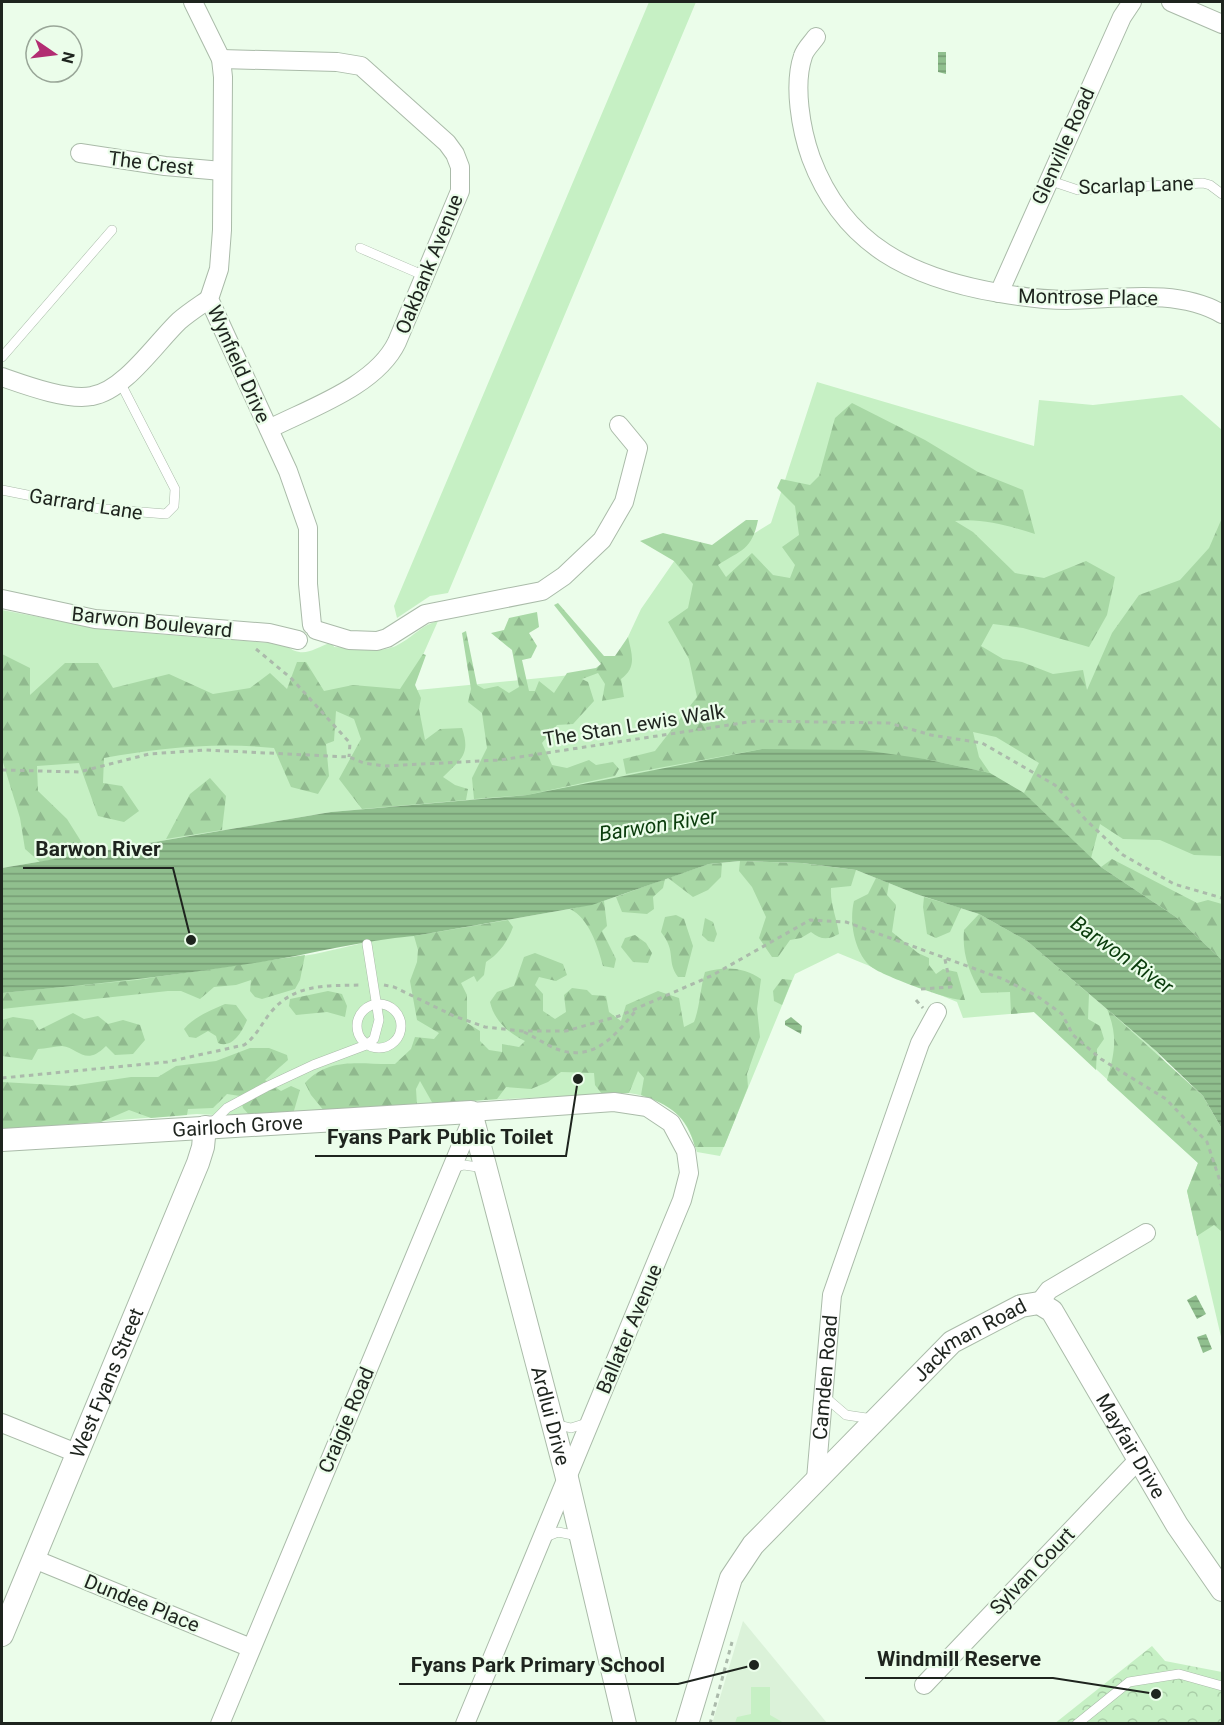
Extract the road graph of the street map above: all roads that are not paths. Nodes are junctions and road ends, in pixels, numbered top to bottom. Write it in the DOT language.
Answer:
graph roads {
  1 [pos="193,2"];
  2 [pos="1171,2"];
  3 [pos="1129,3"];
  4 [pos="1222,24"];
  5 [pos="816,37"];
  6 [pos="221,59"];
  7 [pos="80,153"];
  8 [pos="222,171"];
  9 [pos="1048,180"];
  10 [pos="1222,194"];
  11 [pos="112,230"];
  12 [pos="360,248"];
  13 [pos="425,276"];
  14 [pos="999,293"];
  15 [pos="209,299"];
  16 [pos="1222,314"];
  17 [pos="2,357"];
  18 [pos="2,376"];
  19 [pos="120,382"];
  20 [pos="619,426"];
  21 [pos="268,429"];
  22 [pos="2,490"];
  23 [pos="2,599"];
  24 [pos="305,631"];
  25 [pos="367,944"];
  26 [pos="377,1006"];
  27 [pos="937,1012"];
  28 [pos="366,1045"];
  29 [pos="472,1114"];
  30 [pos="207,1127"];
  31 [pos="2,1140"];
  32 [pos="451,1169"];
  33 [pos="487,1170"];
  34 [pos="1146,1233"];
  35 [pos="1039,1303"];
  36 [pos="822,1393"];
  37 [pos="875,1419"];
  38 [pos="591,1420"];
  39 [pos="2,1423"];
  40 [pos="554,1423"];
  41 [pos="79,1454"];
  42 [pos="1140,1458"];
  43 [pos="567,1478"];
  44 [pos="816,1479"];
  45 [pos="542,1539"];
  46 [pos="581,1539"];
  47 [pos="34,1558"];
  48 [pos="1222,1590"];
  49 [pos="2,1635"];
  50 [pos="251,1648"];
  51 [pos="924,1685"];
  52 [pos="1222,1686"];
  53 [pos="220,1724"];
  54 [pos="465,1724"];
  55 [pos="625,1724"];
  56 [pos="687,1724"];
  57 [pos="1077,1724"];
  1 -- 6 [label="street, Wynfield Drive"];
  2 -- 4 [label="street"];
  3 -- 9 [label="street, Glenville Road"];
  5 -- 14 [label="street, Montrose Place"];
  6 -- 8 [label="street, Wynfield Drive"];
  6 -- 13 [label="street, Oakbank Avenue"];
  7 -- 8 [label="street, The Crest"];
  8 -- 15 [label="street, Wynfield Drive"];
  9 -- 10 [label="lane, Scarlap Lane"];
  9 -- 14 [label="street, Glenville Road"];
  11 -- 17 [label="lane"];
  12 -- 13 [label="lane"];
  13 -- 21 [label="street, Oakbank Avenue"];
  14 -- 16 [label="street, Montrose Place"];
  15 -- 19 [label="street"];
  15 -- 21 [label="street, Wynfield Drive"];
  18 -- 19 [label="street"];
  19 -- 22 [label="lane, Garrard Lane"];
  20 -- 24 [label="street, Barwon Boulevard"];
  21 -- 24 [label="street, Wynfield Drive"];
  23 -- 24 [label="street, Barwon Boulevard"];
  25 -- 26 [label="lane"];
  26 -- 28 [label="lane"];
  26 -- 28 [label="lane"];
  26 -- 28 [label="lane"];
  27 -- 36 [label="street, Camden Road"];
  28 -- 30 [label="lane"];
  29 -- 30 [label="street, Gairloch Grove"];
  29 -- 32 [label="street, Craigie Road"];
  29 -- 33 [label="street, Ardlui Drive"];
  29 -- 38 [label="street, Ballater Avenue"];
  30 -- 31 [label="street, Gairloch Grove"];
  30 -- 41 [label="street, West Fyans Street"];
  32 -- 33 [label="lane"];
  32 -- 50 [label="street, Craigie Road"];
  33 -- 40 [label="street, Ardlui Drive"];
  34 -- 35 [label="street, Jackman Road"];
  35 -- 37 [label="street, Jackman Road"];
  35 -- 42 [label="street, Mayfair Drive"];
  36 -- 37 [label="lane"];
  36 -- 44 [label="street, Camden Road"];
  37 -- 44 [label="street, Jackman Road"];
  38 -- 40 [label="lane"];
  38 -- 43 [label="street, Ballater Avenue"];
  39 -- 41 [label="street"];
  40 -- 43 [label="street, Ardlui Drive"];
  41 -- 47 [label="street, West Fyans Street"];
  42 -- 48 [label="street, Mayfair Drive"];
  42 -- 51 [label="street, Sylvan Court"];
  43 -- 45 [label="street, Ballater Avenue"];
  43 -- 46 [label="street, Ardlui Drive"];
  44 -- 56 [label="street"];
  45 -- 46 [label="lane"];
  45 -- 54 [label="street, Ballater Avenue"];
  46 -- 55 [label="street, Ardlui Drive"];
  47 -- 49 [label="street, West Fyans Street"];
  47 -- 50 [label="street, Dundee Place"];
  50 -- 53 [label="street, Craigie Road"];
  52 -- 57 [label="lane"];
}
